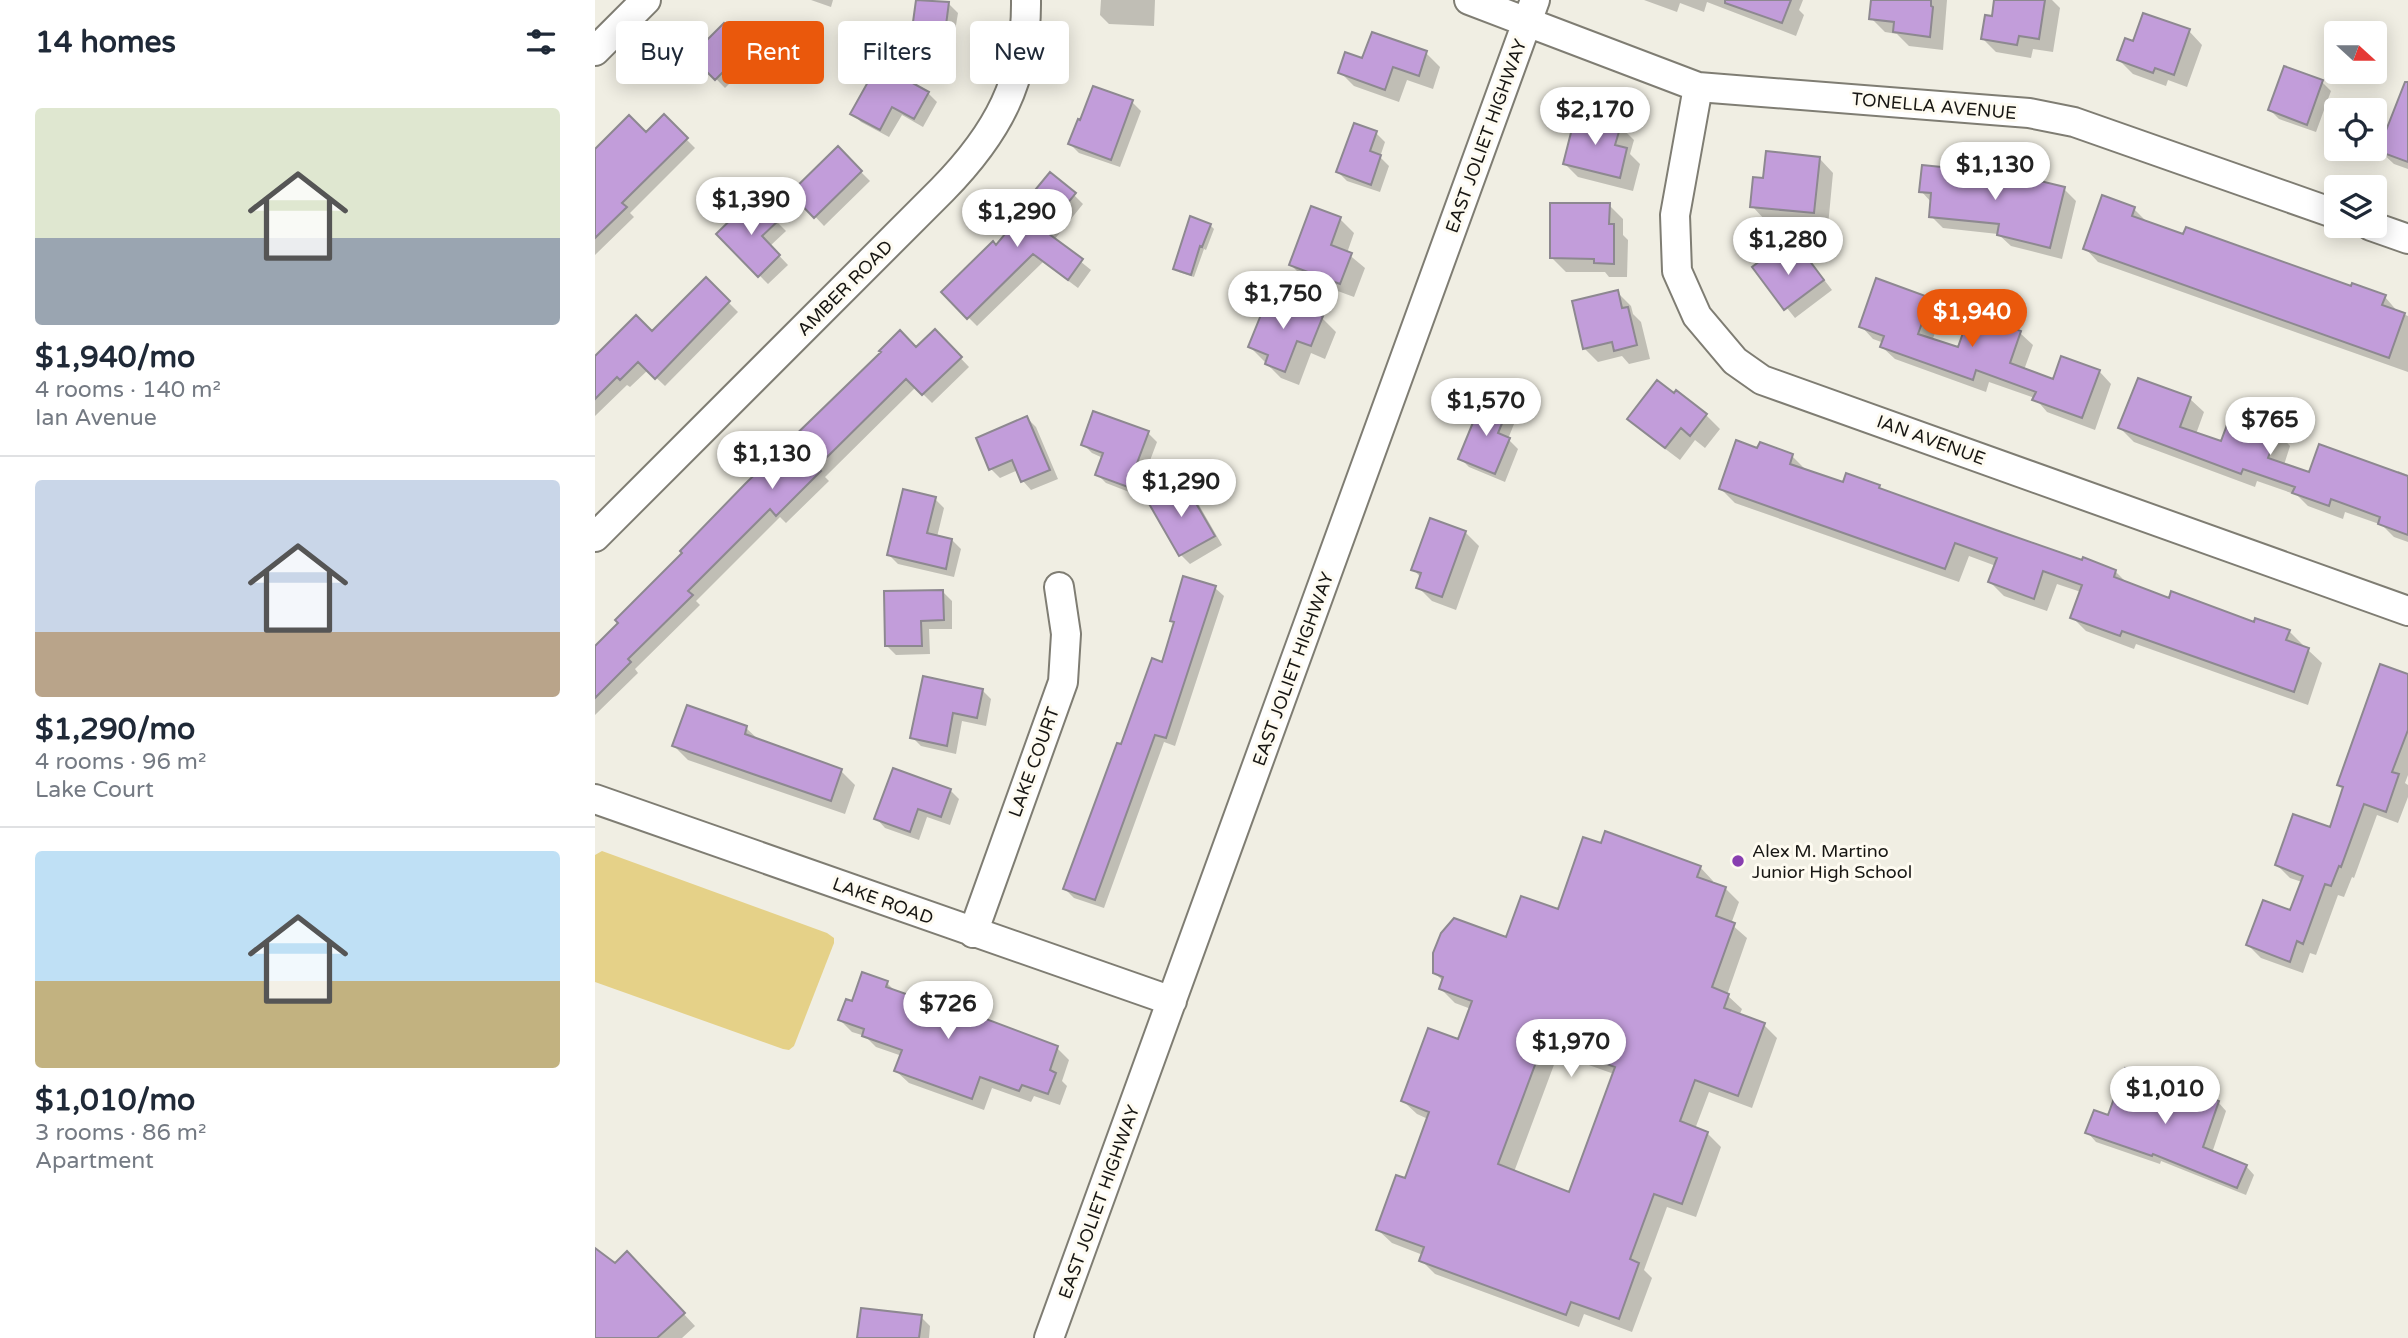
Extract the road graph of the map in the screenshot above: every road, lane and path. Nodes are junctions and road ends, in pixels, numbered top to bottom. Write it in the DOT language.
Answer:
graph roads {
  1 [pos="646,0"];
  2 [pos="1026,0"];
  3 [pos="1469,0"];
  4 [pos="1531,10"];
  5 [pos="595,51"];
  6 [pos="1697,87"];
  7 [pos="2324,210"];
  8 [pos="2387,232"];
  9 [pos="2408,239"];
  10 [pos="595,537"];
  11 [pos="1059,587"];
  12 [pos="2408,611"];
  13 [pos="595,799"];
  14 [pos="973,933"];
  15 [pos="1172,1001"];
  16 [pos="1049,1338"];
  1 -- 5 [label="street"];
  2 -- 10 [label="street, AMBER ROAD"];
  3 -- 4 [label="street, TONELLA AVENUE"];
  4 -- 6 [label="street, TONELLA AVENUE"];
  4 -- 15 [label="street, EAST JOLIET HIGHWAY"];
  6 -- 7 [label="street, TONELLA AVENUE"];
  6 -- 12 [label="street, IAN AVENUE"];
  8 -- 9 [label="street"];
  11 -- 14 [label="street, LAKE COURT"];
  13 -- 14 [label="street, LAKE ROAD"];
  14 -- 15 [label="street, LAKE ROAD"];
  15 -- 16 [label="street, EAST JOLIET HIGHWAY"];
}
